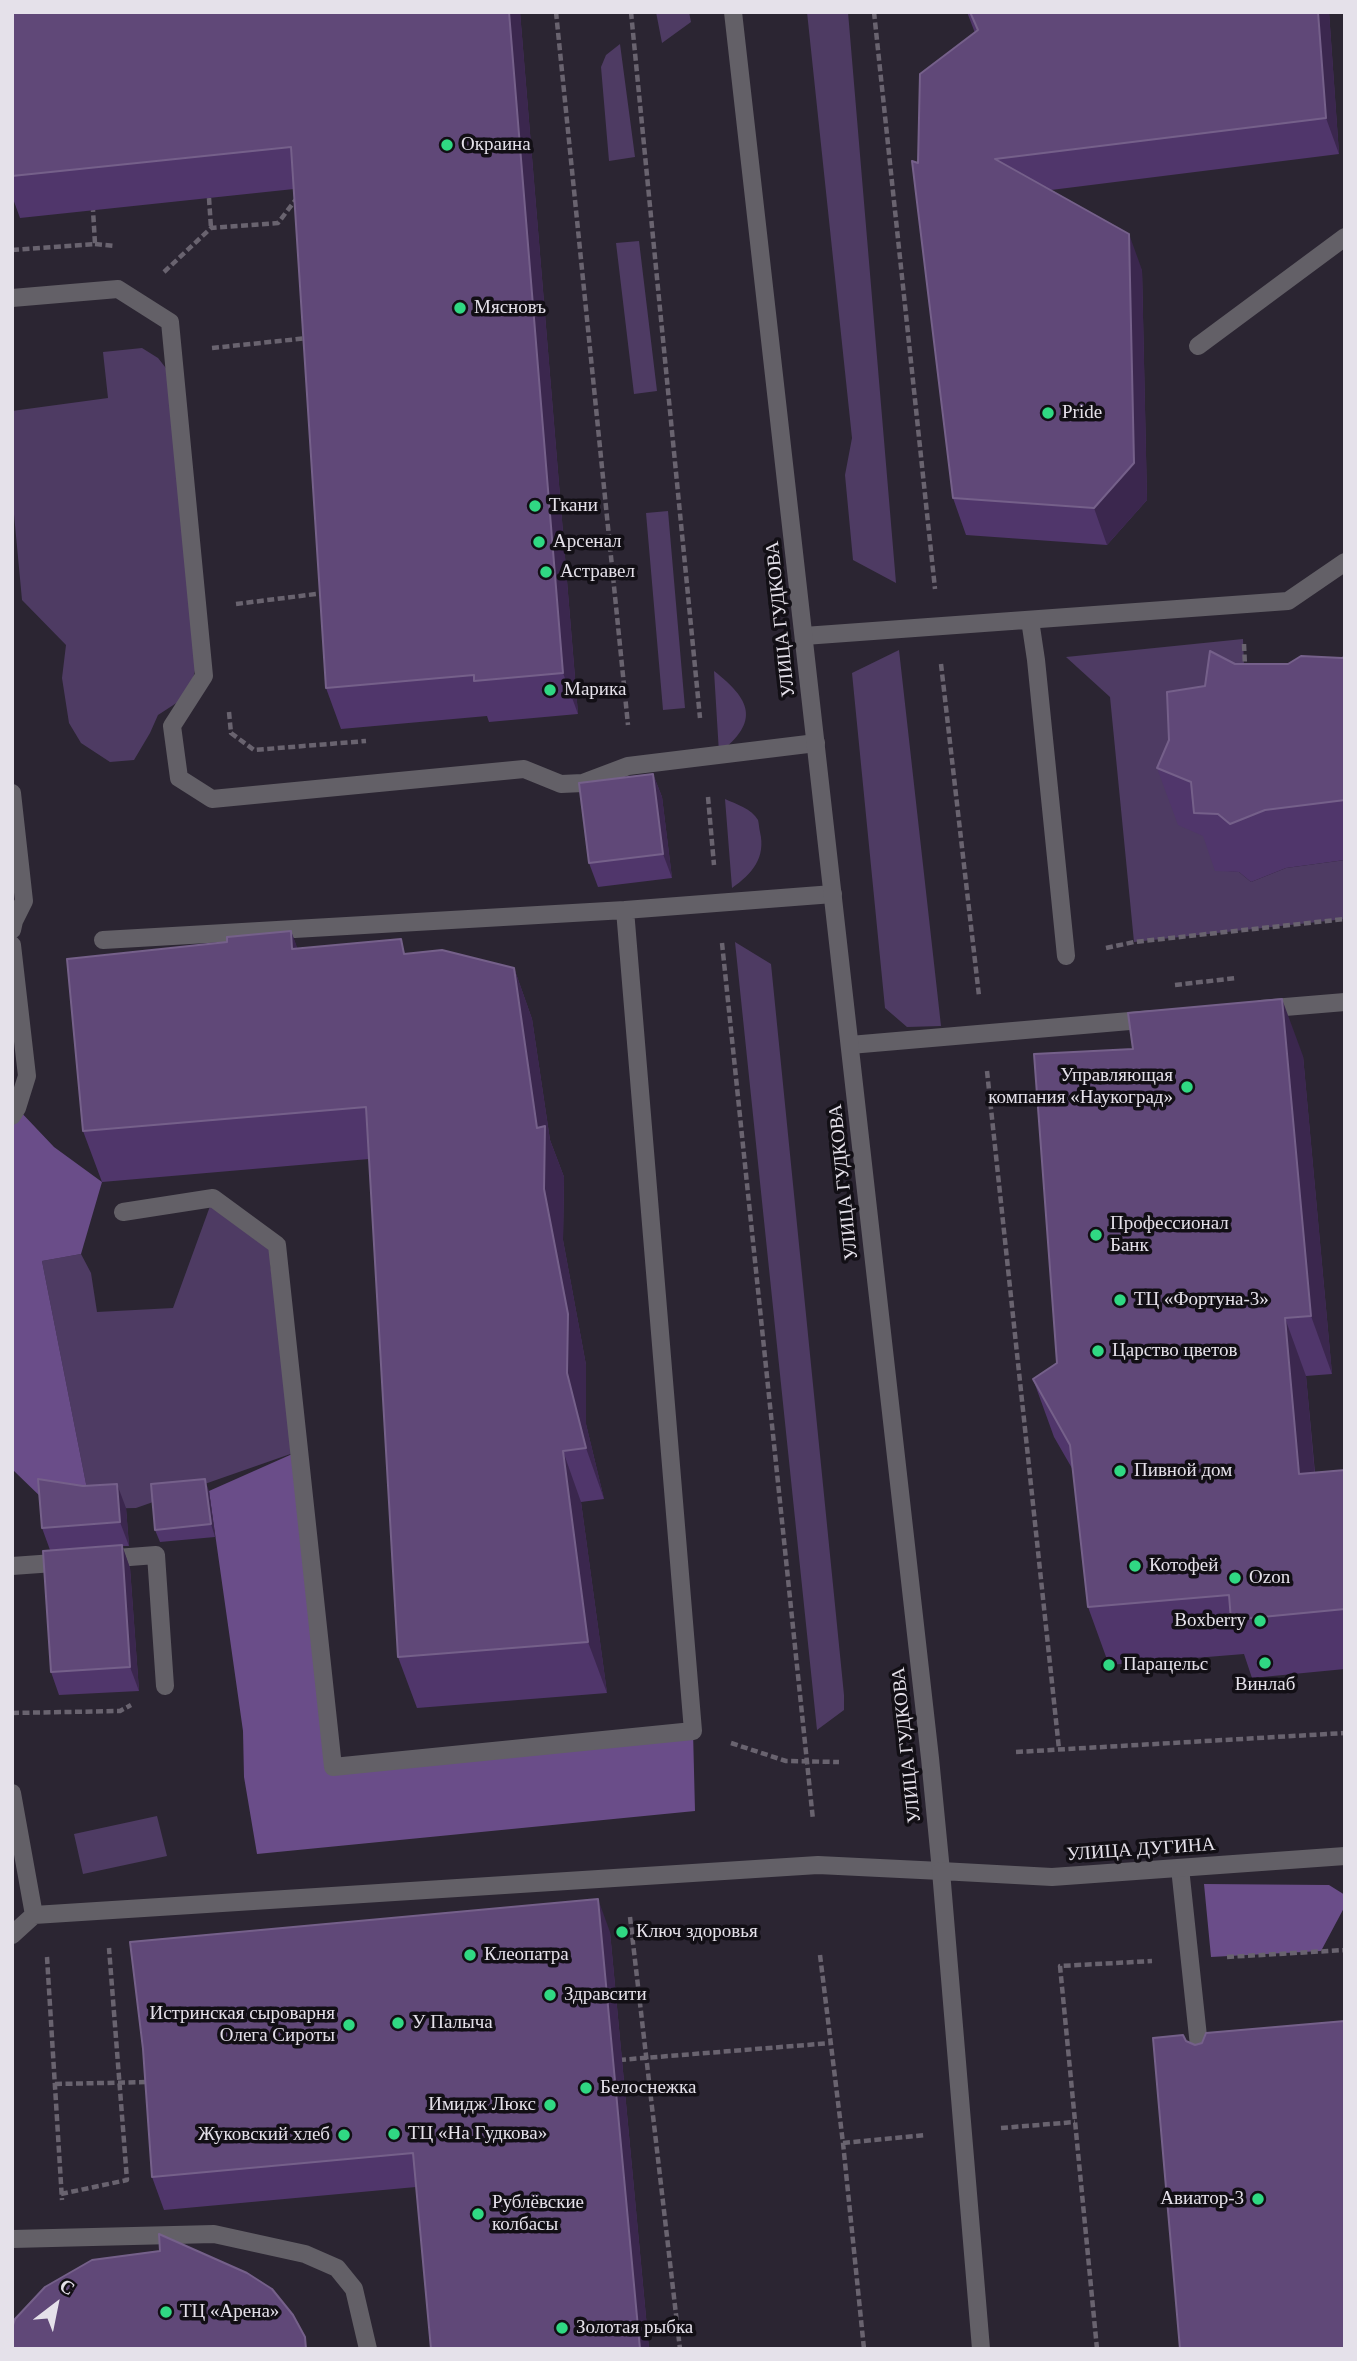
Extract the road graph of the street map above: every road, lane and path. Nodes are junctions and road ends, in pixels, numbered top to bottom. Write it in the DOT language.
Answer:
graph roads {
  1 [pos="556,12"];
  2 [pos="733,12"];
  3 [pos="874,12"];
  4 [pos="301,192"];
  5 [pos="209,198"];
  6 [pos="93,210"];
  7 [pos="211,228"];
  8 [pos="1345,237"];
  9 [pos="95,244"];
  10 [pos="117,247"];
  11 [pos="12,250"];
  12 [pos="155,266"];
  13 [pos="164,272"];
  14 [pos="171,278"];
  15 [pos="12,298"];
  16 [pos="316,337"];
  17 [pos="1198,346"];
  18 [pos="207,349"];
  19 [pos="1345,562"];
  20 [pos="332,592"];
  21 [pos="231,605"];
  22 [pos="1239,605"];
  23 [pos="1030,620"];
  24 [pos="939,626"];
  25 [pos="804,636"];
  26 [pos="1245,674"];
  27 [pos="228,708"];
  28 [pos="629,738"];
  29 [pos="378,740"];
  30 [pos="816,743"];
  31 [pos="12,793"];
  32 [pos="833,894"];
  33 [pos="625,910"];
  34 [pos="1345,919"];
  35 [pos="12,930"];
  36 [pos="103,940"];
  37 [pos="12,945"];
  38 [pos="1066,956"];
  39 [pos="1345,1002"];
  40 [pos="1247,1011"];
  41 [pos="1167,1018"];
  42 [pos="983,1034"];
  43 [pos="850,1045"];
  44 [pos="12,1116"];
  45 [pos="123,1212"];
  46 [pos="12,1566"];
  47 [pos="165,1685"];
  48 [pos="12,1713"];
  49 [pos="693,1731"];
  50 [pos="1345,1733"];
  51 [pos="1059,1749"];
  52 [pos="1016,1752"];
  53 [pos="839,1762"];
  54 [pos="12,1793"];
  55 [pos="1345,1856"];
  56 [pos="1180,1868"];
  57 [pos="941,1871"];
  58 [pos="627,1878"];
  59 [pos="39,1915"];
  60 [pos="12,1935"];
  61 [pos="109,1947"];
  62 [pos="820,1955"];
  63 [pos="1060,1966"];
  64 [pos="831,2043"];
  65 [pos="1199,2046"];
  66 [pos="648,2057"];
  67 [pos="609,2060"];
  68 [pos="155,2082"];
  69 [pos="119,2083"];
  70 [pos="55,2084"];
  71 [pos="61,2194"];
  72 [pos="64,2238"];
  73 [pos="12,2239"];
  74 [pos="368,2349"];
  75 [pos="680,2349"];
  76 [pos="864,2349"];
  77 [pos="981,2349"];
  78 [pos="1097,2349"];
  1 -- 28 [label="path"];
  2 -- 25 [label="street, УЛИЦА ГУДКОВА"];
  3 -- 24 [label="path"];
  4 -- 7 [label="path"];
  5 -- 7 [label="path"];
  6 -- 9 [label="path"];
  7 -- 13 [label="path"];
  8 -- 17 [label="street"];
  9 -- 10 [label="path"];
  9 -- 11 [label="path"];
  12 -- 13 [label="path"];
  13 -- 14 [label="path"];
  15 -- 30 [label="street"];
  16 -- 18 [label="path"];
  19 -- 22 [label="street"];
  20 -- 21 [label="path"];
  22 -- 23 [label="street"];
  22 -- 26 [label="path"];
  23 -- 24 [label="street"];
  23 -- 38 [label="street"];
  24 -- 25 [label="street"];
  24 -- 42 [label="path"];
  25 -- 30 [label="street, УЛИЦА ГУДКОВА"];
  27 -- 29 [label="path"];
  30 -- 32 [label="street, УЛИЦА ГУДКОВА"];
  31 -- 35 [label="street"];
  32 -- 33 [label="street"];
  32 -- 43 [label="street, УЛИЦА ГУДКОВА"];
  33 -- 36 [label="street"];
  33 -- 49 [label="street"];
  34 -- 38 [label="path"];
  37 -- 44 [label="street"];
  39 -- 40 [label="street"];
  41 -- 42 [label="street"];
  42 -- 43 [label="street"];
  42 -- 51 [label="path"];
  43 -- 57 [label="street, УЛИЦА ГУДКОВА"];
  45 -- 49 [label="street"];
  46 -- 47 [label="street"];
  47 -- 48 [label="path"];
  49 -- 53 [label="path"];
  50 -- 51 [label="path"];
  51 -- 52 [label="path"];
  54 -- 59 [label="street"];
  55 -- 56 [label="street, УЛИЦА ДУГИНА"];
  56 -- 57 [label="street, УЛИЦА ДУГИНА"];
  56 -- 65 [label="street"];
  57 -- 58 [label="street, УЛИЦА ДУГИНА"];
  57 -- 77 [label="street, УЛИЦА ГУДКОВА"];
  58 -- 59 [label="street, УЛИЦА ДУГИНА"];
  58 -- 66 [label="path"];
  59 -- 60 [label="street"];
  59 -- 70 [label="path"];
  61 -- 69 [label="path"];
  62 -- 64 [label="path"];
  63 -- 78 [label="path"];
  64 -- 66 [label="path"];
  64 -- 76 [label="path"];
  66 -- 67 [label="path"];
  66 -- 75 [label="path"];
  68 -- 69 [label="path"];
  69 -- 70 [label="path"];
  69 -- 71 [label="path"];
  70 -- 71 [label="path"];
  71 -- 72 [label="path"];
  72 -- 73 [label="street"];
  72 -- 74 [label="street"];
}
